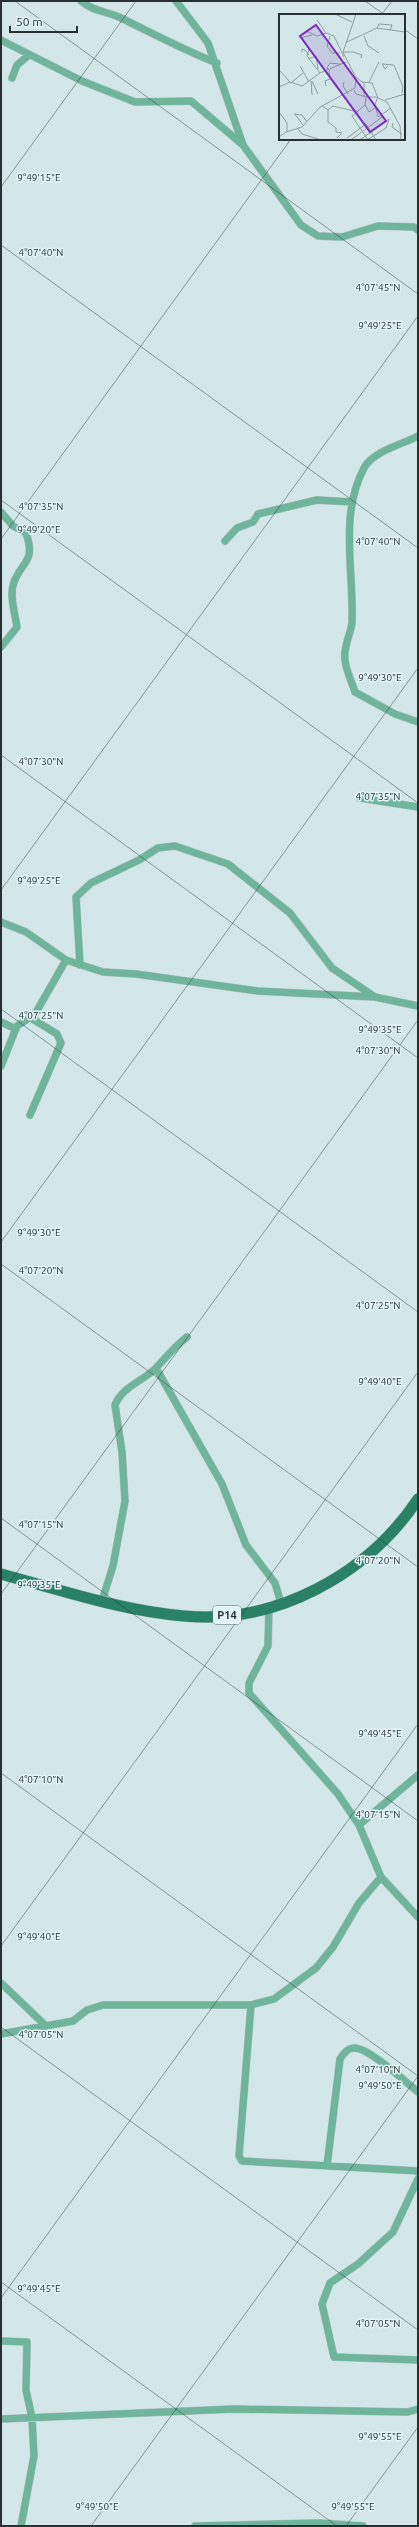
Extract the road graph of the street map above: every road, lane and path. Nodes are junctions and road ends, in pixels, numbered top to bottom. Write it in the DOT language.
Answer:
graph roads {
  1 [pos="81,1"];
  2 [pos="176,1"];
  3 [pos="1,40"];
  4 [pos="29,55"];
  5 [pos="216,63"];
  6 [pos="12,78"];
  7 [pos="243,145"];
  8 [pos="418,230"];
  9 [pos="418,436"];
  10 [pos="352,502"];
  11 [pos="1,512"];
  12 [pos="226,541"];
  13 [pos="1,647"];
  14 [pos="418,722"];
  15 [pos="360,798"];
  16 [pos="418,807"];
  17 [pos="1,922"];
  18 [pos="66,960"];
  19 [pos="80,966"];
  20 [pos="375,997"];
  21 [pos="418,1006"];
  22 [pos="30,1018"];
  23 [pos="1,1022"];
  24 [pos="16,1029"];
  25 [pos="1,1066"];
  26 [pos="30,1115"];
  27 [pos="187,1337"];
  28 [pos="156,1368"];
  29 [pos="418,1499"];
  30 [pos="1,1574"];
  31 [pos="102,1601"];
  32 [pos="281,1603"];
  33 [pos="269,1606"];
  34 [pos="418,1775"];
  35 [pos="359,1825"];
  36 [pos="381,1877"];
  37 [pos="418,1917"];
  38 [pos="1,1983"];
  39 [pos="251,2005"];
  40 [pos="46,2026"];
  41 [pos="1,2034"];
  42 [pos="418,2092"];
  43 [pos="327,2166"];
  44 [pos="418,2170"];
  45 [pos="418,2179"];
  46 [pos="1,2341"];
  47 [pos="418,2360"];
  48 [pos="418,2409"];
  49 [pos="32,2418"];
  50 [pos="1,2419"];
  51 [pos="20,2526"];
  52 [pos="195,2526"];
  53 [pos="363,2526"];
  1 -- 5 [label="street"];
  2 -- 5 [label="street"];
  3 -- 4 [label="street"];
  4 -- 6 [label="street"];
  4 -- 7 [label="street"];
  5 -- 7 [label="street"];
  7 -- 8 [label="street"];
  9 -- 10 [label="street"];
  10 -- 12 [label="street"];
  10 -- 14 [label="street"];
  11 -- 13 [label="street"];
  15 -- 16 [label="street"];
  17 -- 18 [label="street"];
  18 -- 19 [label="street"];
  18 -- 22 [label="street"];
  19 -- 20 [label="street"];
  19 -- 20 [label="street"];
  20 -- 21 [label="street"];
  22 -- 24 [label="street"];
  22 -- 26 [label="street"];
  23 -- 24 [label="street"];
  24 -- 25 [label="street"];
  27 -- 28 [label="street"];
  28 -- 31 [label="street"];
  28 -- 32 [label="street"];
  29 -- 32 [label="main road, P14"];
  30 -- 31 [label="main road, P14"];
  31 -- 33 [label="main road, P14"];
  32 -- 33 [label="main road, P14"];
  33 -- 35 [label="street"];
  34 -- 35 [label="street"];
  35 -- 36 [label="street"];
  36 -- 37 [label="street"];
  36 -- 39 [label="street"];
  38 -- 40 [label="street"];
  39 -- 40 [label="street"];
  39 -- 43 [label="street"];
  40 -- 41 [label="street"];
  42 -- 43 [label="street"];
  43 -- 44 [label="street"];
  45 -- 47 [label="street"];
  46 -- 49 [label="street"];
  48 -- 49 [label="street"];
  49 -- 50 [label="street"];
  49 -- 51 [label="street"];
  52 -- 53 [label="street"];
}
